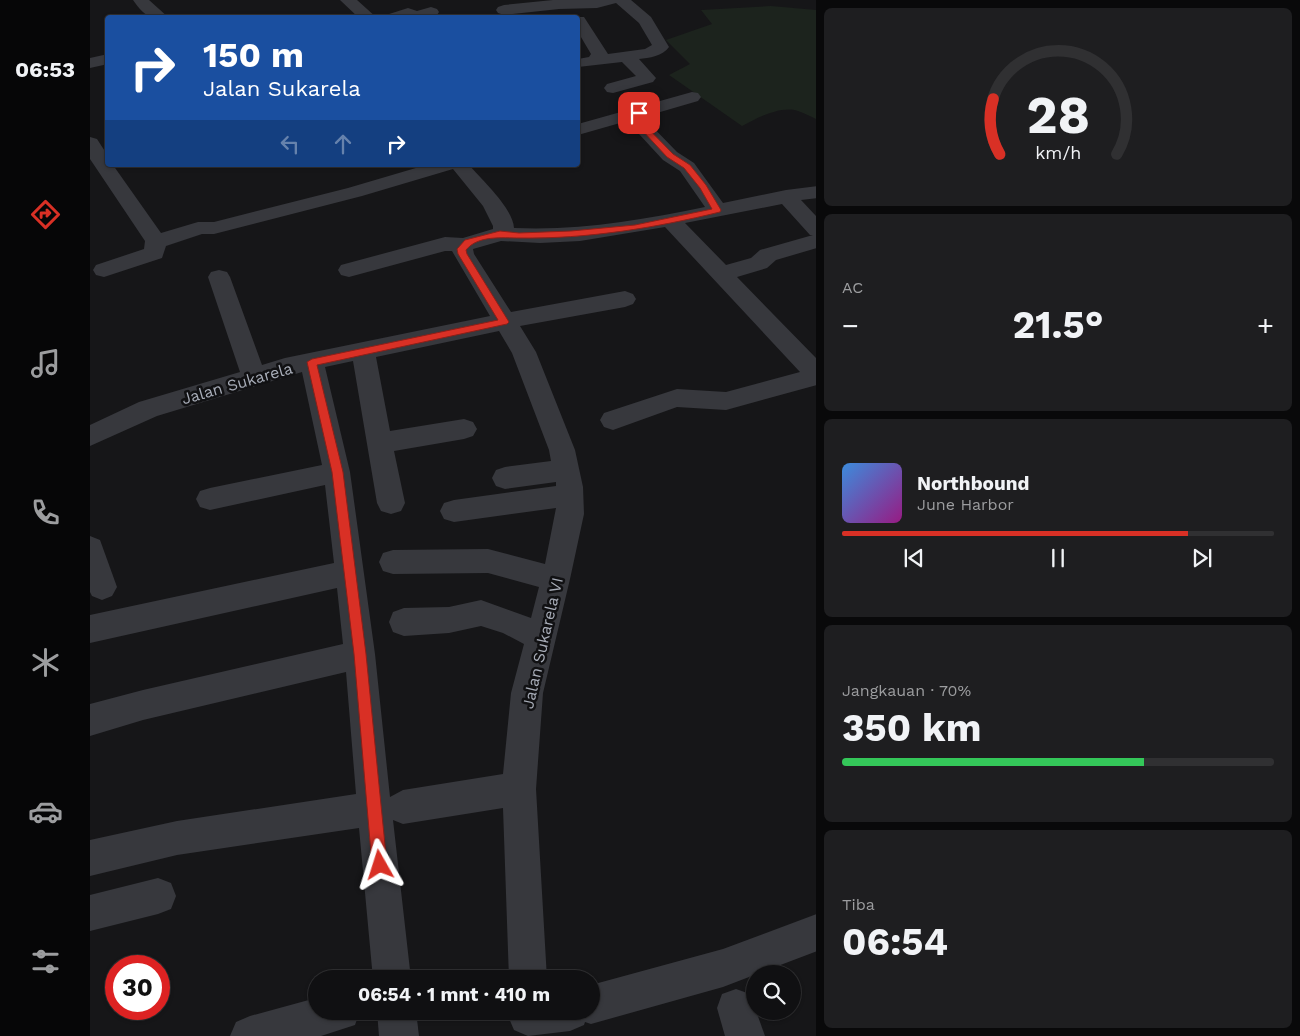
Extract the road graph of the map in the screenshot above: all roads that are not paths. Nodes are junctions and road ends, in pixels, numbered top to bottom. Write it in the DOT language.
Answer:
graph roads {
  1 [pos="141,0"];
  2 [pos="350,0"];
  3 [pos="611,0"];
  4 [pos="622,0"];
  5 [pos="551,2"];
  6 [pos="504,10"];
  7 [pos="431,12"];
  8 [pos="575,14"];
  9 [pos="157,15"];
  10 [pos="362,15"];
  11 [pos="421,15"];
  12 [pos="580,22"];
  13 [pos="626,56"];
  14 [pos="105,60"];
  15 [pos="90,63"];
  16 [pos="596,72"];
  17 [pos="692,97"];
  18 [pos="635,114"];
  19 [pos="580,129"];
  20 [pos="96,142"];
  21 [pos="440,167"];
  22 [pos="461,167"];
  23 [pos="97,171"];
  24 [pos="816,192"];
  25 [pos="786,196"];
  26 [pos="717,210"];
  27 [pos="671,221"];
  28 [pos="816,230"];
  29 [pos="500,234"];
  30 [pos="156,241"];
  31 [pos="816,241"];
  32 [pos="464,244"];
  33 [pos="104,270"];
  34 [pos="349,270"];
  35 [pos="721,274"];
  36 [pos="218,277"];
  37 [pos="625,299"];
  38 [pos="504,322"];
  39 [pos="362,353"];
  40 [pos="312,362"];
  41 [pos="816,375"];
  42 [pos="254,376"];
  43 [pos="613,420"];
  44 [pos="464,430"];
  45 [pos="91,434"];
  46 [pos="381,443"];
  47 [pos="337,472"];
  48 [pos="505,478"];
  49 [pos="568,483"];
  50 [pos="210,499"];
  51 [pos="391,503"];
  52 [pos="454,511"];
  53 [pos="90,548"];
  54 [pos="393,562"];
  55 [pos="350,572"];
  56 [pos="556,580"];
  57 [pos="102,587"];
  58 [pos="404,622"];
  59 [pos="90,629"];
  60 [pos="541,637"];
  61 [pos="360,654"];
  62 [pos="90,720"];
  63 [pos="520,789"];
  64 [pos="388,808"];
  65 [pos="90,858"];
  66 [pos="158,896"];
  67 [pos="90,913"];
  68 [pos="816,932"];
  69 [pos="392,970"];
  70 [pos="528,970"];
  71 [pos="600,1002"];
  72 [pos="308,1020"];
  73 [pos="397,1020"];
  74 [pos="250,1036"];
  75 [pos="399,1036"];
  1 -- 9 [label="street"];
  2 -- 10 [label="street"];
  3 -- 8 [label="street"];
  4 -- 13 [label="street"];
  5 -- 6 [label="street"];
  5 -- 8 [label="street"];
  7 -- 11 [label="street"];
  12 -- 16 [label="street"];
  13 -- 16 [label="street"];
  13 -- 16 [label="street"];
  14 -- 15 [label="street"];
  16 -- 18 [label="street"];
  17 -- 18 [label="street"];
  18 -- 19 [label="street"];
  18 -- 26 [label="street"];
  20 -- 23 [label="street"];
  21 -- 30 [label="street"];
  22 -- 29 [label="street"];
  23 -- 30 [label="street"];
  24 -- 25 [label="street"];
  25 -- 26 [label="street"];
  25 -- 28 [label="street"];
  26 -- 27 [label="street"];
  27 -- 29 [label="street"];
  27 -- 35 [label="street"];
  29 -- 32 [label="street"];
  30 -- 33 [label="street"];
  31 -- 35 [label="street"];
  32 -- 34 [label="street"];
  32 -- 38 [label="street"];
  35 -- 41 [label="street"];
  36 -- 42 [label="street"];
  37 -- 38 [label="street, Jalan Sukarela"];
  38 -- 39 [label="street, Jalan Sukarela"];
  38 -- 49 [label="street, Jalan Sukarela VI"];
  39 -- 40 [label="street, Jalan Sukarela"];
  39 -- 46 [label="street"];
  40 -- 42 [label="street, Jalan Sukarela"];
  40 -- 47 [label="street"];
  41 -- 43 [label="street"];
  42 -- 45 [label="street, Jalan Sukarela"];
  44 -- 46 [label="street"];
  46 -- 51 [label="street"];
  47 -- 50 [label="street"];
  47 -- 55 [label="street"];
  48 -- 49 [label="street"];
  49 -- 52 [label="street"];
  49 -- 56 [label="street, Jalan Sukarela VI"];
  53 -- 57 [label="street"];
  54 -- 56 [label="street"];
  55 -- 59 [label="street"];
  55 -- 61 [label="street"];
  56 -- 60 [label="street, Jalan Sukarela VI"];
  58 -- 60 [label="street"];
  60 -- 63 [label="street, Jalan Sukarela VI"];
  61 -- 62 [label="street"];
  61 -- 64 [label="street"];
  63 -- 64 [label="street"];
  63 -- 70 [label="street, Jalan Sukarela VI"];
  64 -- 65 [label="street"];
  64 -- 69 [label="street"];
  66 -- 67 [label="street"];
  68 -- 71 [label="street"];
  72 -- 74 [label="street"];
  73 -- 75 [label="street"];
}
